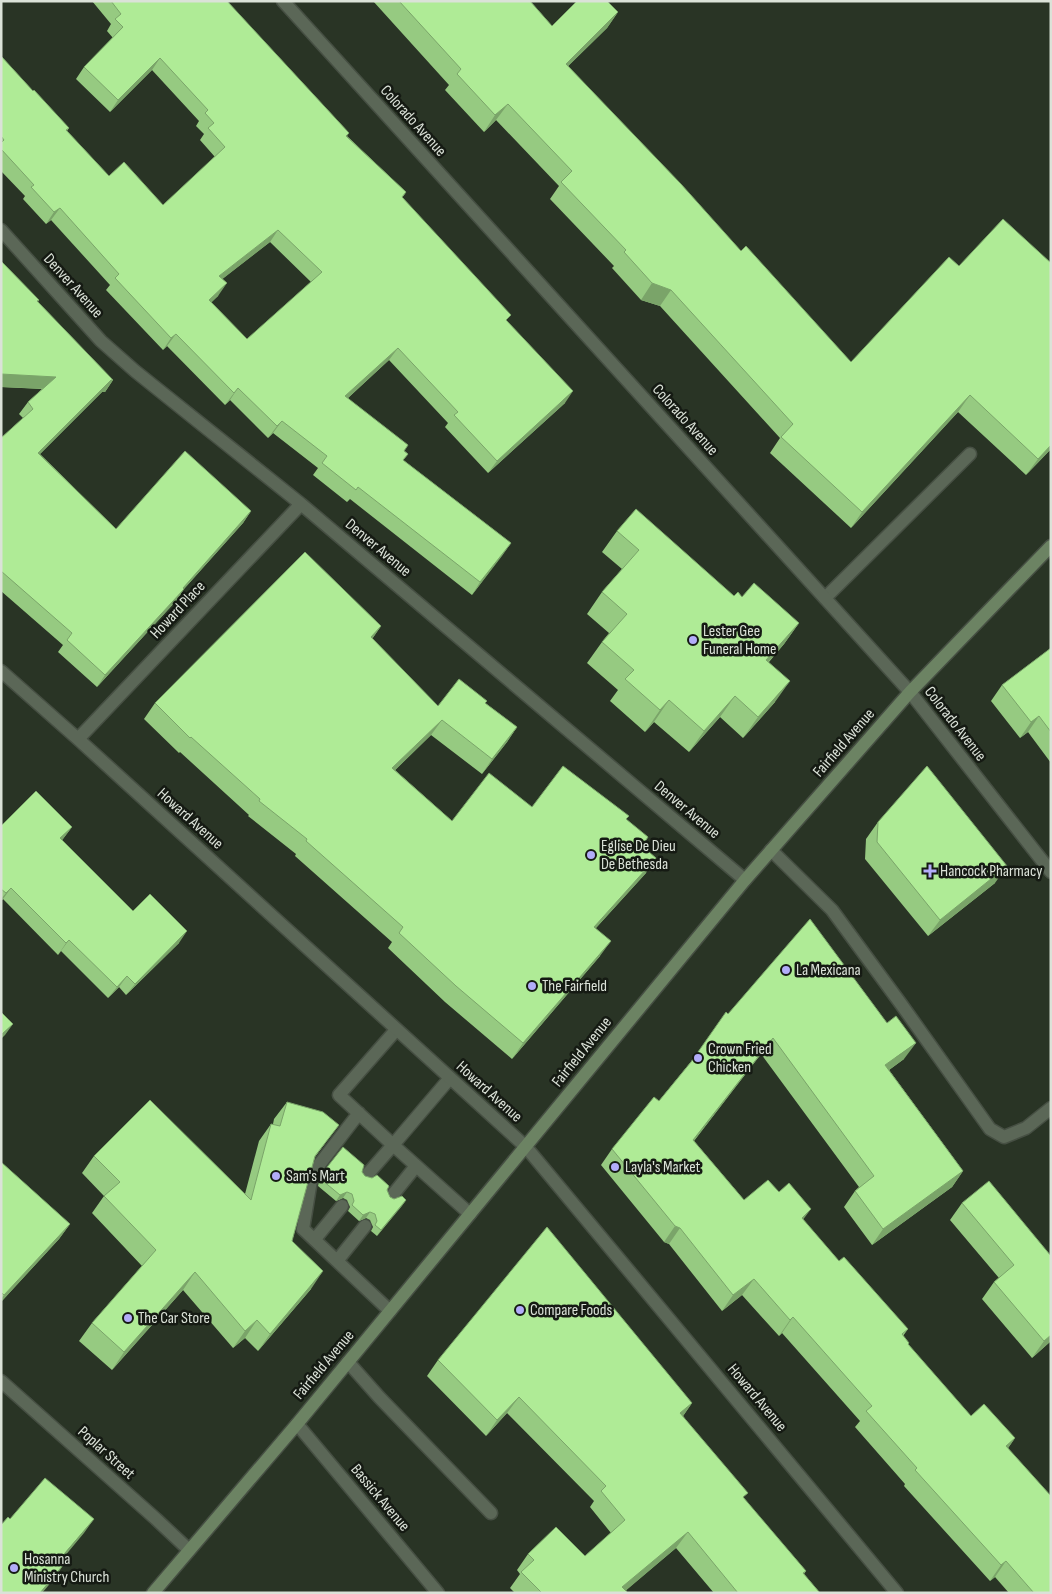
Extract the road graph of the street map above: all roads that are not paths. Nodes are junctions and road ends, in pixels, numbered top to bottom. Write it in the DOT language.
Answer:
graph roads {
  1 [pos="283,1"];
  2 [pos="1,230"];
  3 [pos="970,454"];
  4 [pos="301,504"];
  5 [pos="1051,546"];
  6 [pos="825,598"];
  7 [pos="1,671"];
  8 [pos="910,692"];
  9 [pos="78,739"];
  10 [pos="771,850"];
  11 [pos="1051,872"];
  12 [pos="745,880"];
  13 [pos="396,1030"];
  14 [pos="450,1078"];
  15 [pos="1051,1108"];
  16 [pos="360,1113"];
  17 [pos="392,1145"];
  18 [pos="526,1147"];
  19 [pos="416,1166"];
  20 [pos="366,1176"];
  21 [pos="391,1196"];
  22 [pos="342,1206"];
  23 [pos="470,1214"];
  24 [pos="365,1226"];
  25 [pos="315,1239"];
  26 [pos="337,1261"];
  27 [pos="390,1311"];
  28 [pos="348,1362"];
  29 [pos="1,1381"];
  30 [pos="297,1424"];
  31 [pos="491,1513"];
  32 [pos="189,1550"];
  33 [pos="153,1593"];
  34 [pos="438,1593"];
  35 [pos="897,1593"];
  1 -- 6 [label="street, Colorado Avenue"];
  2 -- 4 [label="street, Denver Avenue"];
  3 -- 6 [label="street"];
  4 -- 9 [label="street, Howard Place"];
  4 -- 12 [label="street, Denver Avenue"];
  5 -- 8 [label="main road, Fairfield Avenue"];
  6 -- 8 [label="street, Colorado Avenue"];
  7 -- 9 [label="street, Howard Avenue"];
  8 -- 10 [label="main road, Fairfield Avenue"];
  8 -- 11 [label="street, Colorado Avenue"];
  9 -- 13 [label="street, Howard Avenue"];
  10 -- 12 [label="main road, Fairfield Avenue"];
  10 -- 15 [label="street"];
  12 -- 18 [label="main road, Fairfield Avenue"];
  13 -- 14 [label="street, Howard Avenue"];
  13 -- 16 [label="street"];
  14 -- 17 [label="street"];
  14 -- 18 [label="street, Howard Avenue"];
  16 -- 17 [label="street"];
  16 -- 25 [label="street"];
  17 -- 19 [label="street"];
  17 -- 20 [label="street"];
  18 -- 23 [label="main road, Fairfield Avenue"];
  18 -- 35 [label="street, Howard Avenue"];
  19 -- 21 [label="street"];
  19 -- 23 [label="street"];
  22 -- 25 [label="street"];
  23 -- 27 [label="main road, Fairfield Avenue"];
  24 -- 26 [label="street"];
  25 -- 26 [label="street"];
  26 -- 27 [label="street"];
  27 -- 28 [label="main road, Fairfield Avenue"];
  28 -- 30 [label="main road, Fairfield Avenue"];
  28 -- 31 [label="street"];
  29 -- 32 [label="street, Poplar Street"];
  30 -- 32 [label="main road, Fairfield Avenue"];
  30 -- 34 [label="street, Bassick Avenue"];
  32 -- 33 [label="main road, Fairfield Avenue"];
}
